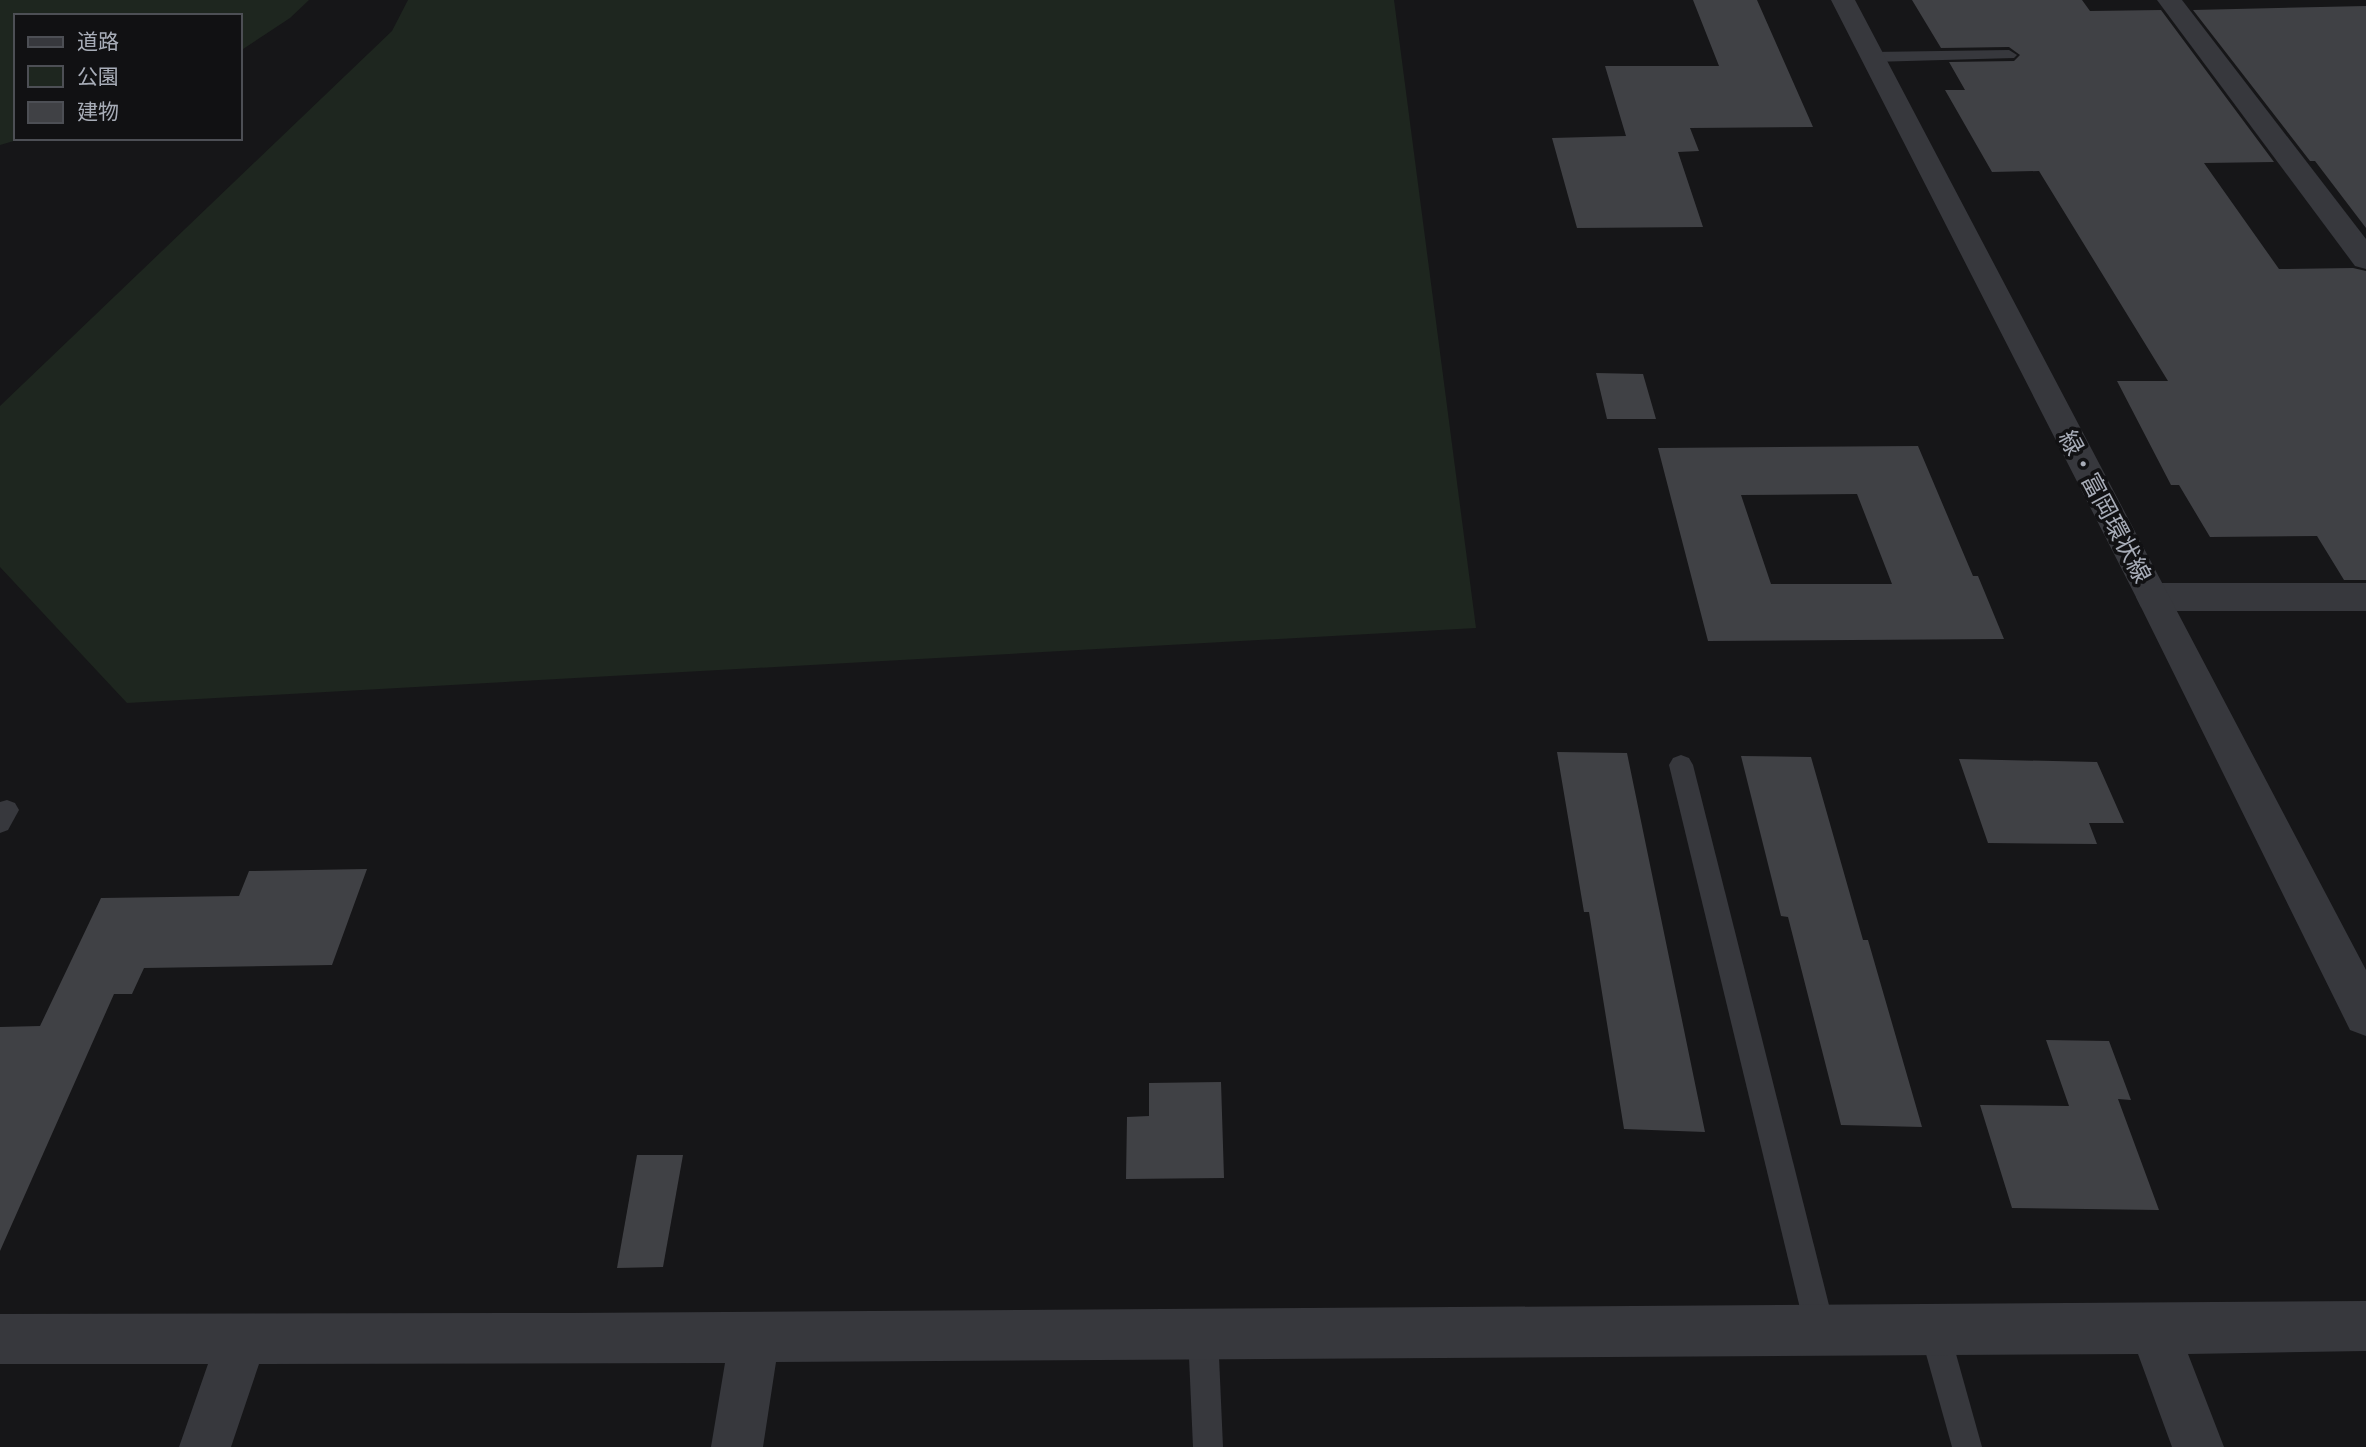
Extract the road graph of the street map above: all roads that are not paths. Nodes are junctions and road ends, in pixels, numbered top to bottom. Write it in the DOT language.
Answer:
graph roads {
  1 [pos="1843,0"];
  2 [pos="2169,0"];
  3 [pos="2009,55"];
  4 [pos="1872,57"];
  5 [pos="2366,259"];
  6 [pos="2154,597"];
  7 [pos="2366,597"];
  8 [pos="1681,765"];
  9 [pos="2366,1014"];
  10 [pos="2366,1326"];
  11 [pos="1820,1329"];
  12 [pos="1934,1329"];
  13 [pos="2154,1331"];
  14 [pos="1203,1334"];
  15 [pos="0,1339"];
  16 [pos="754,1339"];
  17 [pos="242,1340"];
  18 [pos="205,1447"];
  19 [pos="737,1447"];
  20 [pos="1208,1447"];
  21 [pos="1967,1447"];
  22 [pos="2198,1447"];
  1 -- 4 [label="street, 緑・富岡環状線"];
  2 -- 5 [label="street"];
  3 -- 4 [label="lane"];
  4 -- 6 [label="street, 緑・富岡環状線"];
  6 -- 7 [label="street"];
  6 -- 9 [label="street, 緑・富岡環状線"];
  8 -- 11 [label="lane"];
  10 -- 13 [label="street"];
  11 -- 12 [label="street"];
  11 -- 14 [label="street"];
  12 -- 13 [label="street"];
  12 -- 21 [label="lane"];
  13 -- 22 [label="street"];
  14 -- 16 [label="street"];
  14 -- 20 [label="lane"];
  15 -- 17 [label="street"];
  16 -- 17 [label="street"];
  16 -- 19 [label="street"];
  17 -- 18 [label="street"];
}
